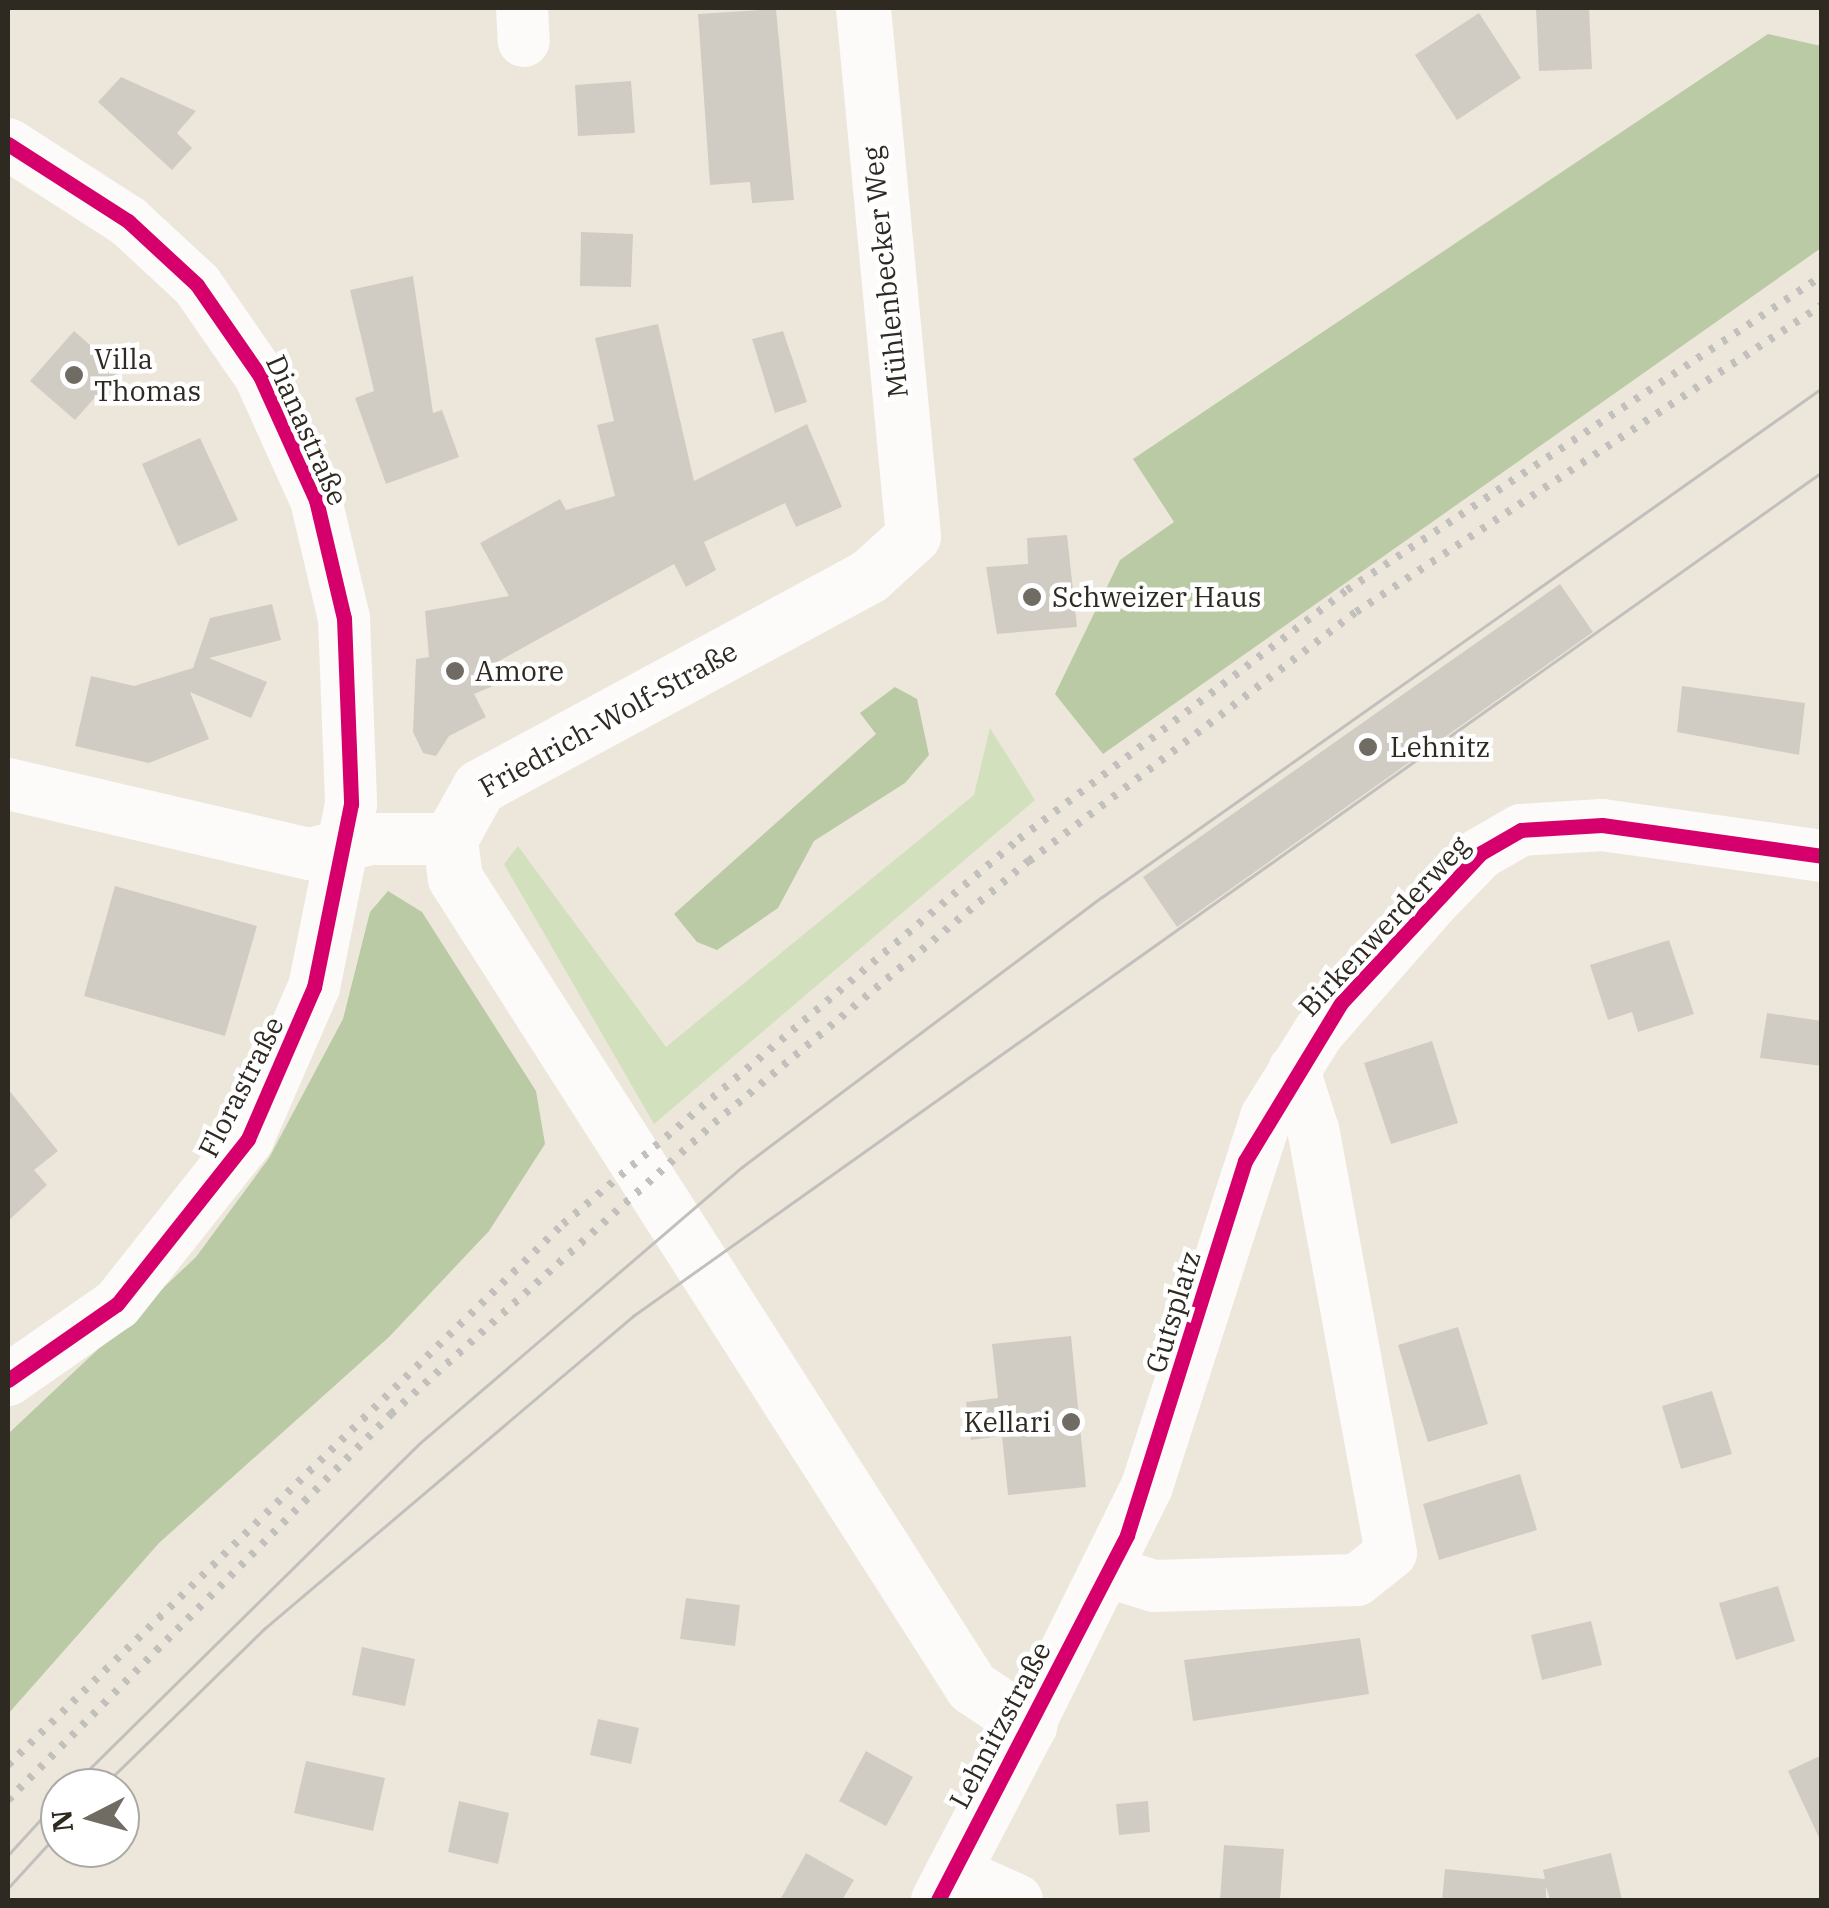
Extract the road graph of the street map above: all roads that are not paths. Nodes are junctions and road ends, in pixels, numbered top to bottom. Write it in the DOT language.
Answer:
graph roads {
  1 [pos="863,8"];
  2 [pos="8,144"];
  3 [pos="913,536"];
  4 [pos="8,784"];
  5 [pos="450,839"];
  6 [pos="346,846"];
  7 [pos="1822,856"];
  8 [pos="1294,1070"];
  9 [pos="8,1380"];
  10 [pos="1109,1572"];
  11 [pos="1029,1726"];
  12 [pos="945,1886"];
  13 [pos="1017,1900"];
  1 -- 3 [label="main road, Mühlenbecker Weg"];
  2 -- 6 [label="street, Dianastraße"];
  3 -- 5 [label="main road, Friedrich-Wolf-Straße"];
  4 -- 6 [label="street"];
  5 -- 6 [label="street"];
  5 -- 11 [label="main road"];
  6 -- 9 [label="street, Florastraße"];
  7 -- 8 [label="street, Birkenwerderweg"];
  8 -- 10 [label="street, Gutsplatz"];
  8 -- 10 [label="street"];
  10 -- 11 [label="street, Lehnitzstraße"];
  11 -- 12 [label="main road, Lehnitzstraße"];
  12 -- 13 [label="street"];
}
